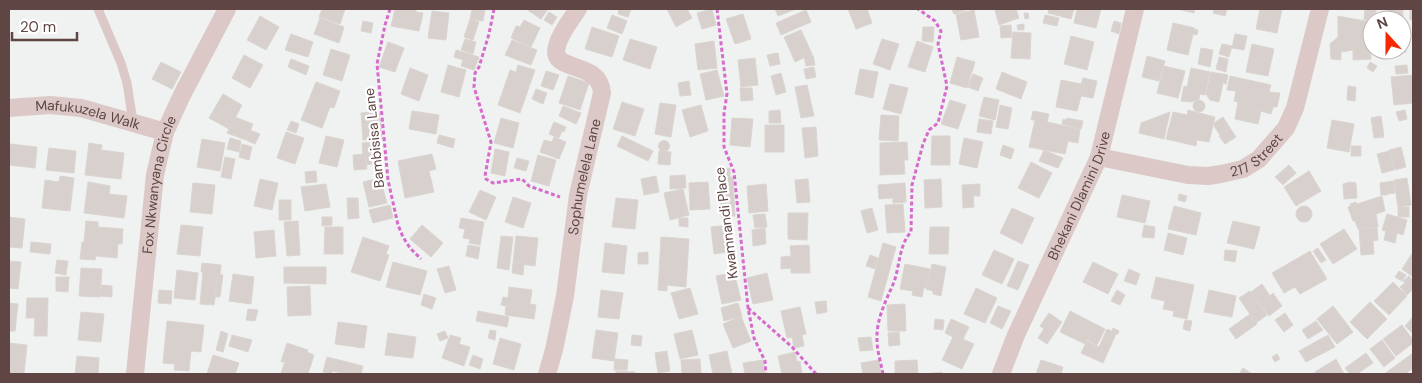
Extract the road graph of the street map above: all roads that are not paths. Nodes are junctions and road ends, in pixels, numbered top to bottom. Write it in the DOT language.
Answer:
graph roads {
  1 [pos="98,9"];
  2 [pos="227,9"];
  3 [pos="578,9"];
  4 [pos="1135,9"];
  5 [pos="1320,9"];
  6 [pos="9,108"];
  7 [pos="132,122"];
  8 [pos="165,132"];
  9 [pos="1100,156"];
  10 [pos="135,374"];
  11 [pos="547,374"];
  12 [pos="1001,374"];
  1 -- 7 [label="lane"];
  2 -- 8 [label="street, Fox Nkwanyana Circle"];
  3 -- 11 [label="street, Sophumelela Lane"];
  4 -- 9 [label="street, Bhekani Dlamini Drive"];
  5 -- 9 [label="street, 217 Street"];
  6 -- 7 [label="street, Mafukuzela Walk"];
  7 -- 8 [label="street, Mafukuzela Walk"];
  8 -- 10 [label="street, Fox Nkwanyana Circle"];
  9 -- 12 [label="street, Bhekani Dlamini Drive"];
}
